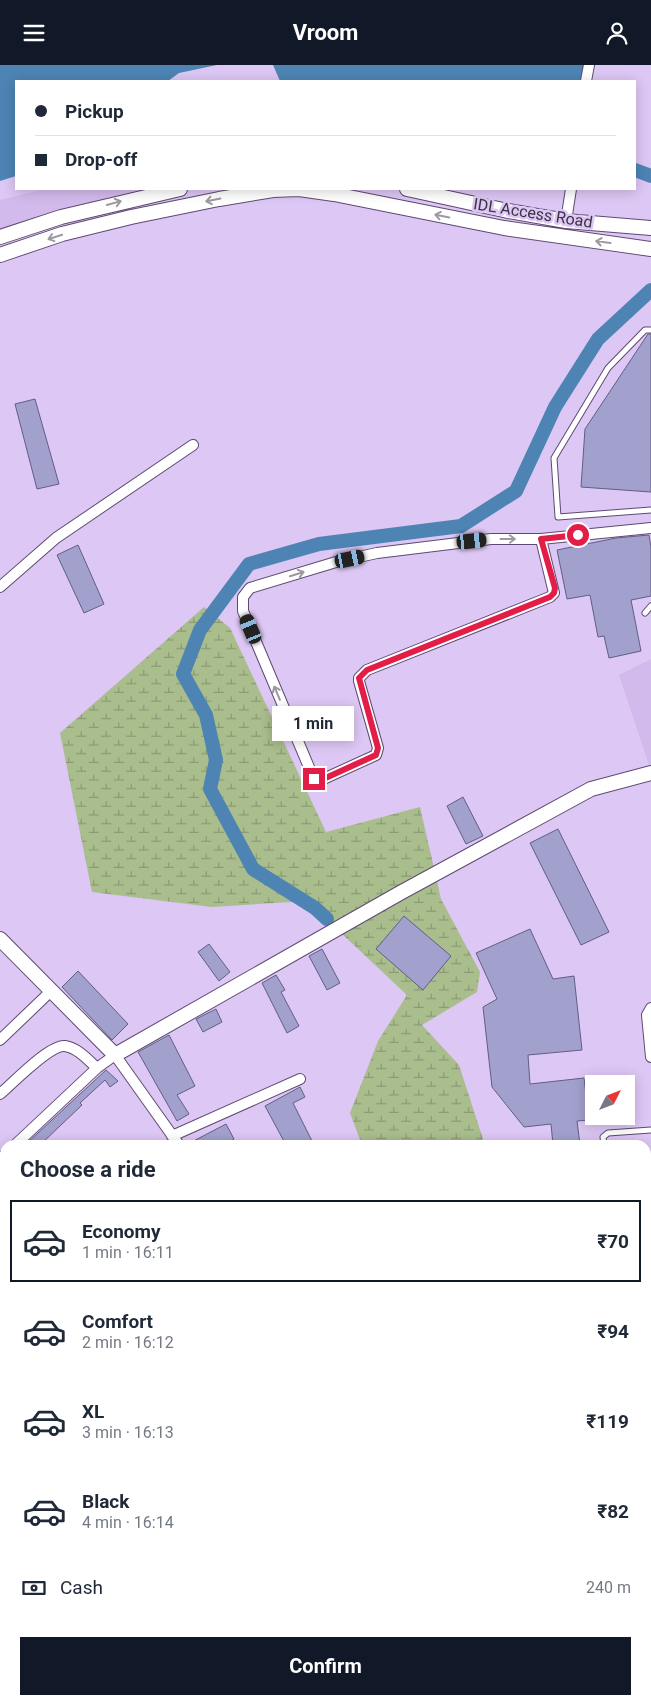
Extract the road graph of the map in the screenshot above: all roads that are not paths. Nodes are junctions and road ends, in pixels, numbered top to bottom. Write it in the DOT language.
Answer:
graph roads {
  1 [pos="589,65"];
  2 [pos="586,80"];
  3 [pos="176,190"];
  4 [pos="274,190"];
  5 [pos="307,190"];
  6 [pos="412,190"];
  7 [pos="571,190"];
  8 [pos="566,221"];
  9 [pos="651,228"];
  10 [pos="0,237"];
  11 [pos="651,249"];
  12 [pos="0,255"];
  13 [pos="651,330"];
  14 [pos="193,445"];
  15 [pos="651,510"];
  16 [pos="651,528"];
  17 [pos="541,539"];
  18 [pos="0,587"];
  19 [pos="651,606"];
  20 [pos="645,613"];
  21 [pos="651,773"];
  22 [pos="0,939"];
  23 [pos="51,991"];
  24 [pos="651,1008"];
  25 [pos="0,1040"];
  26 [pos="115,1055"];
  27 [pos="651,1057"];
  28 [pos="97,1068"];
  29 [pos="300,1079"];
  30 [pos="0,1094"];
  31 [pos="651,1130"];
  32 [pos="172,1136"];
  33 [pos="20,1140"];
  34 [pos="175,1140"];
  35 [pos="603,1140"];
  1 -- 2 [label="street"];
  10 -- 3 [label="street, one-way"];
  4 -- 12 [label="street, IDL Access Road, one-way"];
  11 -- 5 [label="street, IDL Access Road, one-way"];
  6 -- 8 [label="street"];
  7 -- 8 [label="street"];
  8 -- 9 [label="street"];
  13 -- 15 [label="lane"];
  14 -- 18 [label="street"];
  16 -- 17 [label="street"];
  17 -- 17 [label="street, one-way"];
  19 -- 20 [label="lane"];
  21 -- 26 [label="street"];
  22 -- 23 [label="street"];
  23 -- 25 [label="street"];
  23 -- 26 [label="street"];
  24 -- 27 [label="street"];
  26 -- 28 [label="street"];
  26 -- 32 [label="street"];
  28 -- 30 [label="street"];
  28 -- 33 [label="street"];
  29 -- 32 [label="street"];
  31 -- 35 [label="lane"];
  32 -- 34 [label="street"];
}
